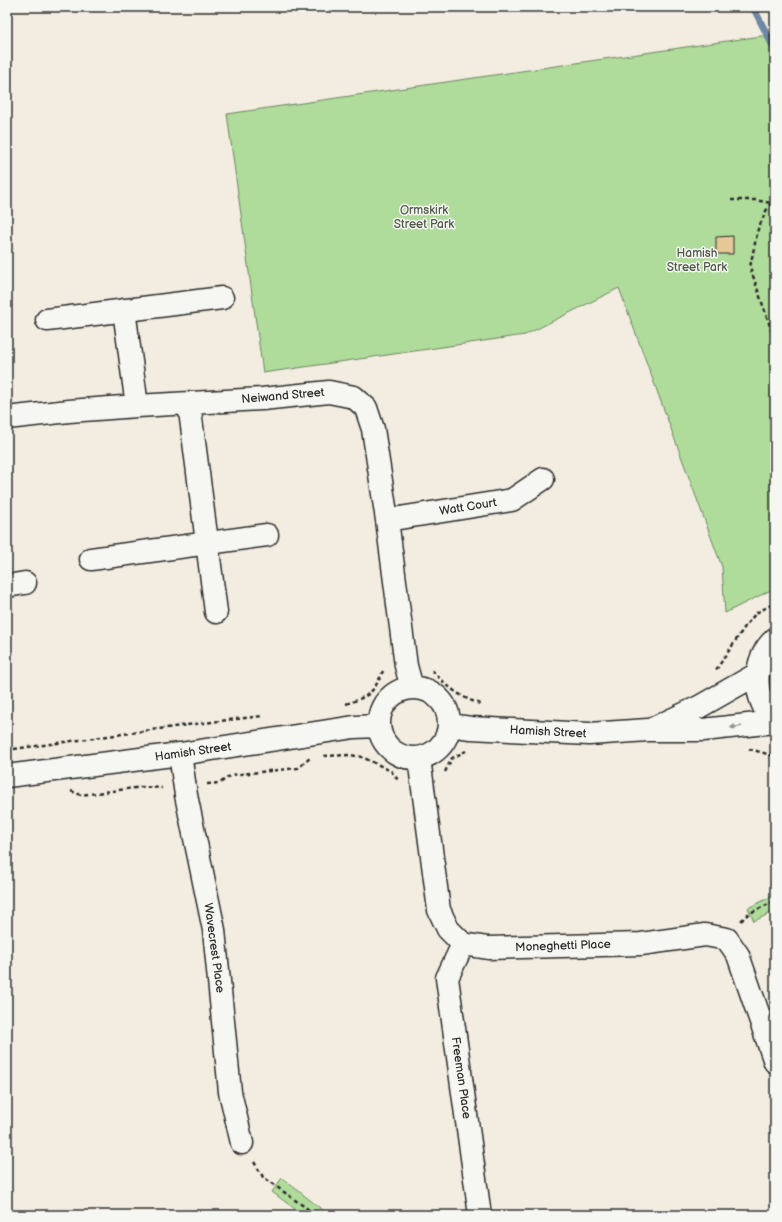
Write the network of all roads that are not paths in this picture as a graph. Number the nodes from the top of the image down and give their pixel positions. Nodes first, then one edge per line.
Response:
1 (222, 298) dead end
2 (124, 310) junction
3 (47, 320) dead end
4 (189, 403) junction
5 (136, 406) junction
6 (7, 418) edge
7 (543, 479) dead end
8 (387, 520) junction
9 (267, 535) dead end
10 (207, 543) junction
11 (90, 558) dead end
12 (216, 612) dead end
13 (775, 639) edge
14 (757, 674) junction
15 (412, 688) junction
16 (775, 722) edge
17 (449, 725) junction
18 (379, 726) junction
19 (648, 730) junction
20 (180, 754) junction
21 (419, 758) junction
22 (7, 776) edge
23 (463, 944) junction
24 (775, 1062) edge
25 (242, 1143) road end
26 (480, 1215) edge

1 - 2 street
2 - 3 street
2 - 5 street
4 - 5 street, Neiwand Street
4 - 8 street, Neiwand Street
4 - 10 street
5 - 6 street, Neiwand Street
7 - 8 street, Watt Court
8 - 15 street, Neiwand Street
9 - 10 street
10 - 11 street
10 - 12 street
13 - 14 street
14 - 16 street
14 - 19 street, Hamish Street
15 - 17 street
15 - 18 street
16 -> 19 street, Hamish Street
17 - 19 street, Hamish Street
17 - 21 street
18 - 20 street, Hamish Street
18 - 21 street
20 - 22 street, Hamish Street
20 - 25 street, Wavecrest Place
21 - 23 street
23 - 24 street, Moneghetti Place
23 - 26 street, Freeman Place

